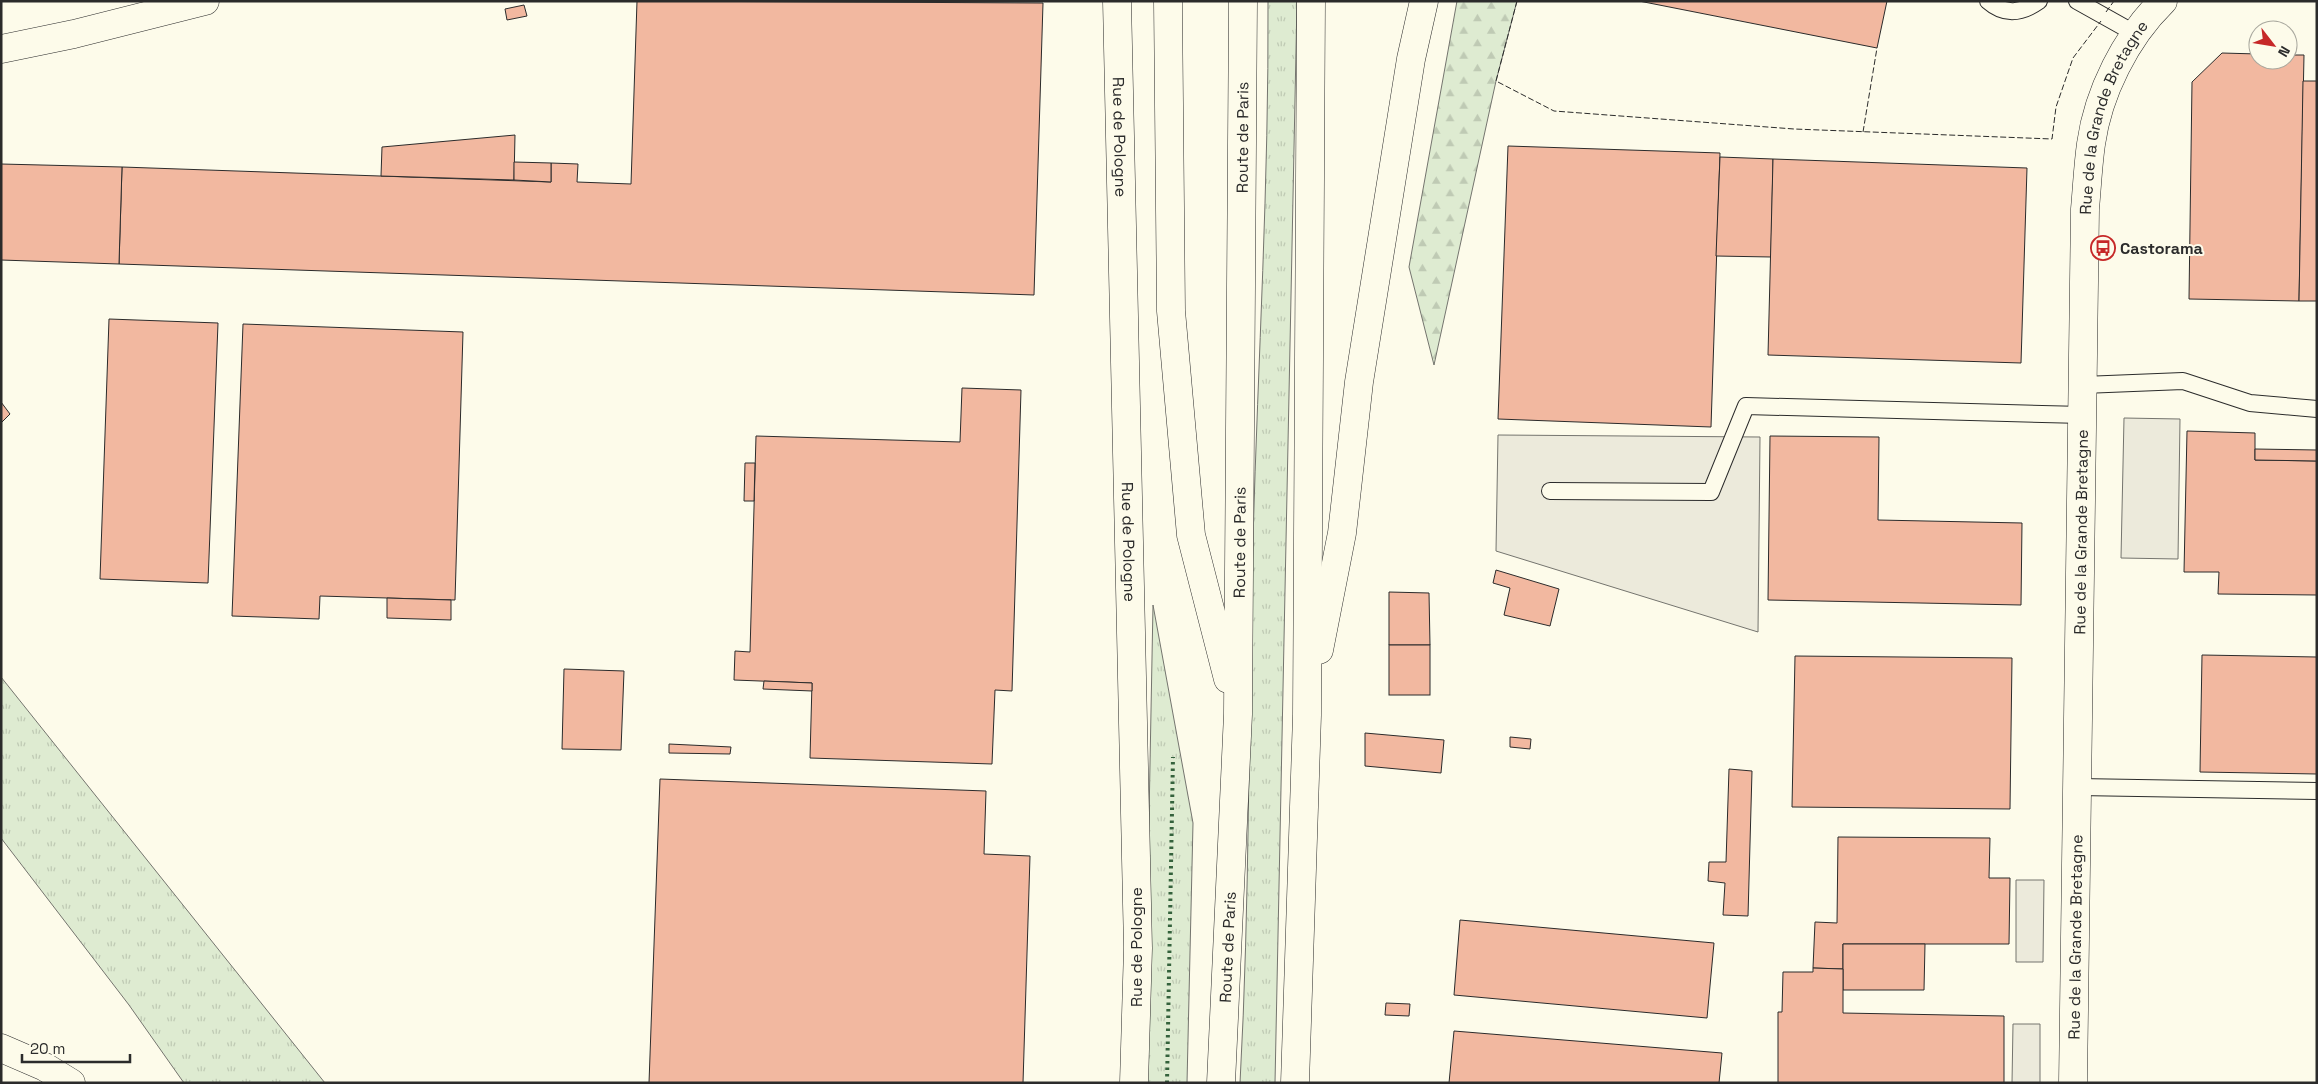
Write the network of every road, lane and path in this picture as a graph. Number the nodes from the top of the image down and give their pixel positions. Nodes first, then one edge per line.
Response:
1 (205, 1) edge
2 (1117, 1) edge
3 (1168, 1) edge
4 (1243, 1) edge
5 (1312, 1) edge
6 (1424, 1) edge
7 (1988, 1) edge
8 (2039, 1) edge
9 (2077, 1) edge
10 (2163, 1) edge
11 (2136, 34) junction
12 (1, 49) edge
13 (2083, 385) junction
14 (2317, 409) edge
15 (2083, 415) junction
16 (1550, 490) dead end
17 (1238, 714) junction
18 (1307, 715) junction
19 (2078, 787) junction
20 (2317, 791) edge
21 (1, 1048) edge
22 (71, 1083) edge
23 (1134, 1083) edge
24 (1221, 1083) edge
25 (1295, 1083) edge
26 (2073, 1083) edge

1 - 12 main road
2 - 23 main road, Rue de Pologne
3 - 17 main road
4 - 17 main road, Route de Paris
5 - 18 main road
6 - 18 main road
7 - 8 lane
9 - 11 lane
10 - 11 main road, Rue de la Grande Bretagne
11 - 13 main road, Rue de la Grande Bretagne
13 - 14 lane
13 - 15 main road, Rue de la Grande Bretagne
15 - 16 lane
15 - 19 main road, Rue de la Grande Bretagne
17 - 24 main road, Route de Paris
18 - 25 main road
19 - 20 lane
19 - 26 main road, Rue de la Grande Bretagne
21 - 22 main road

